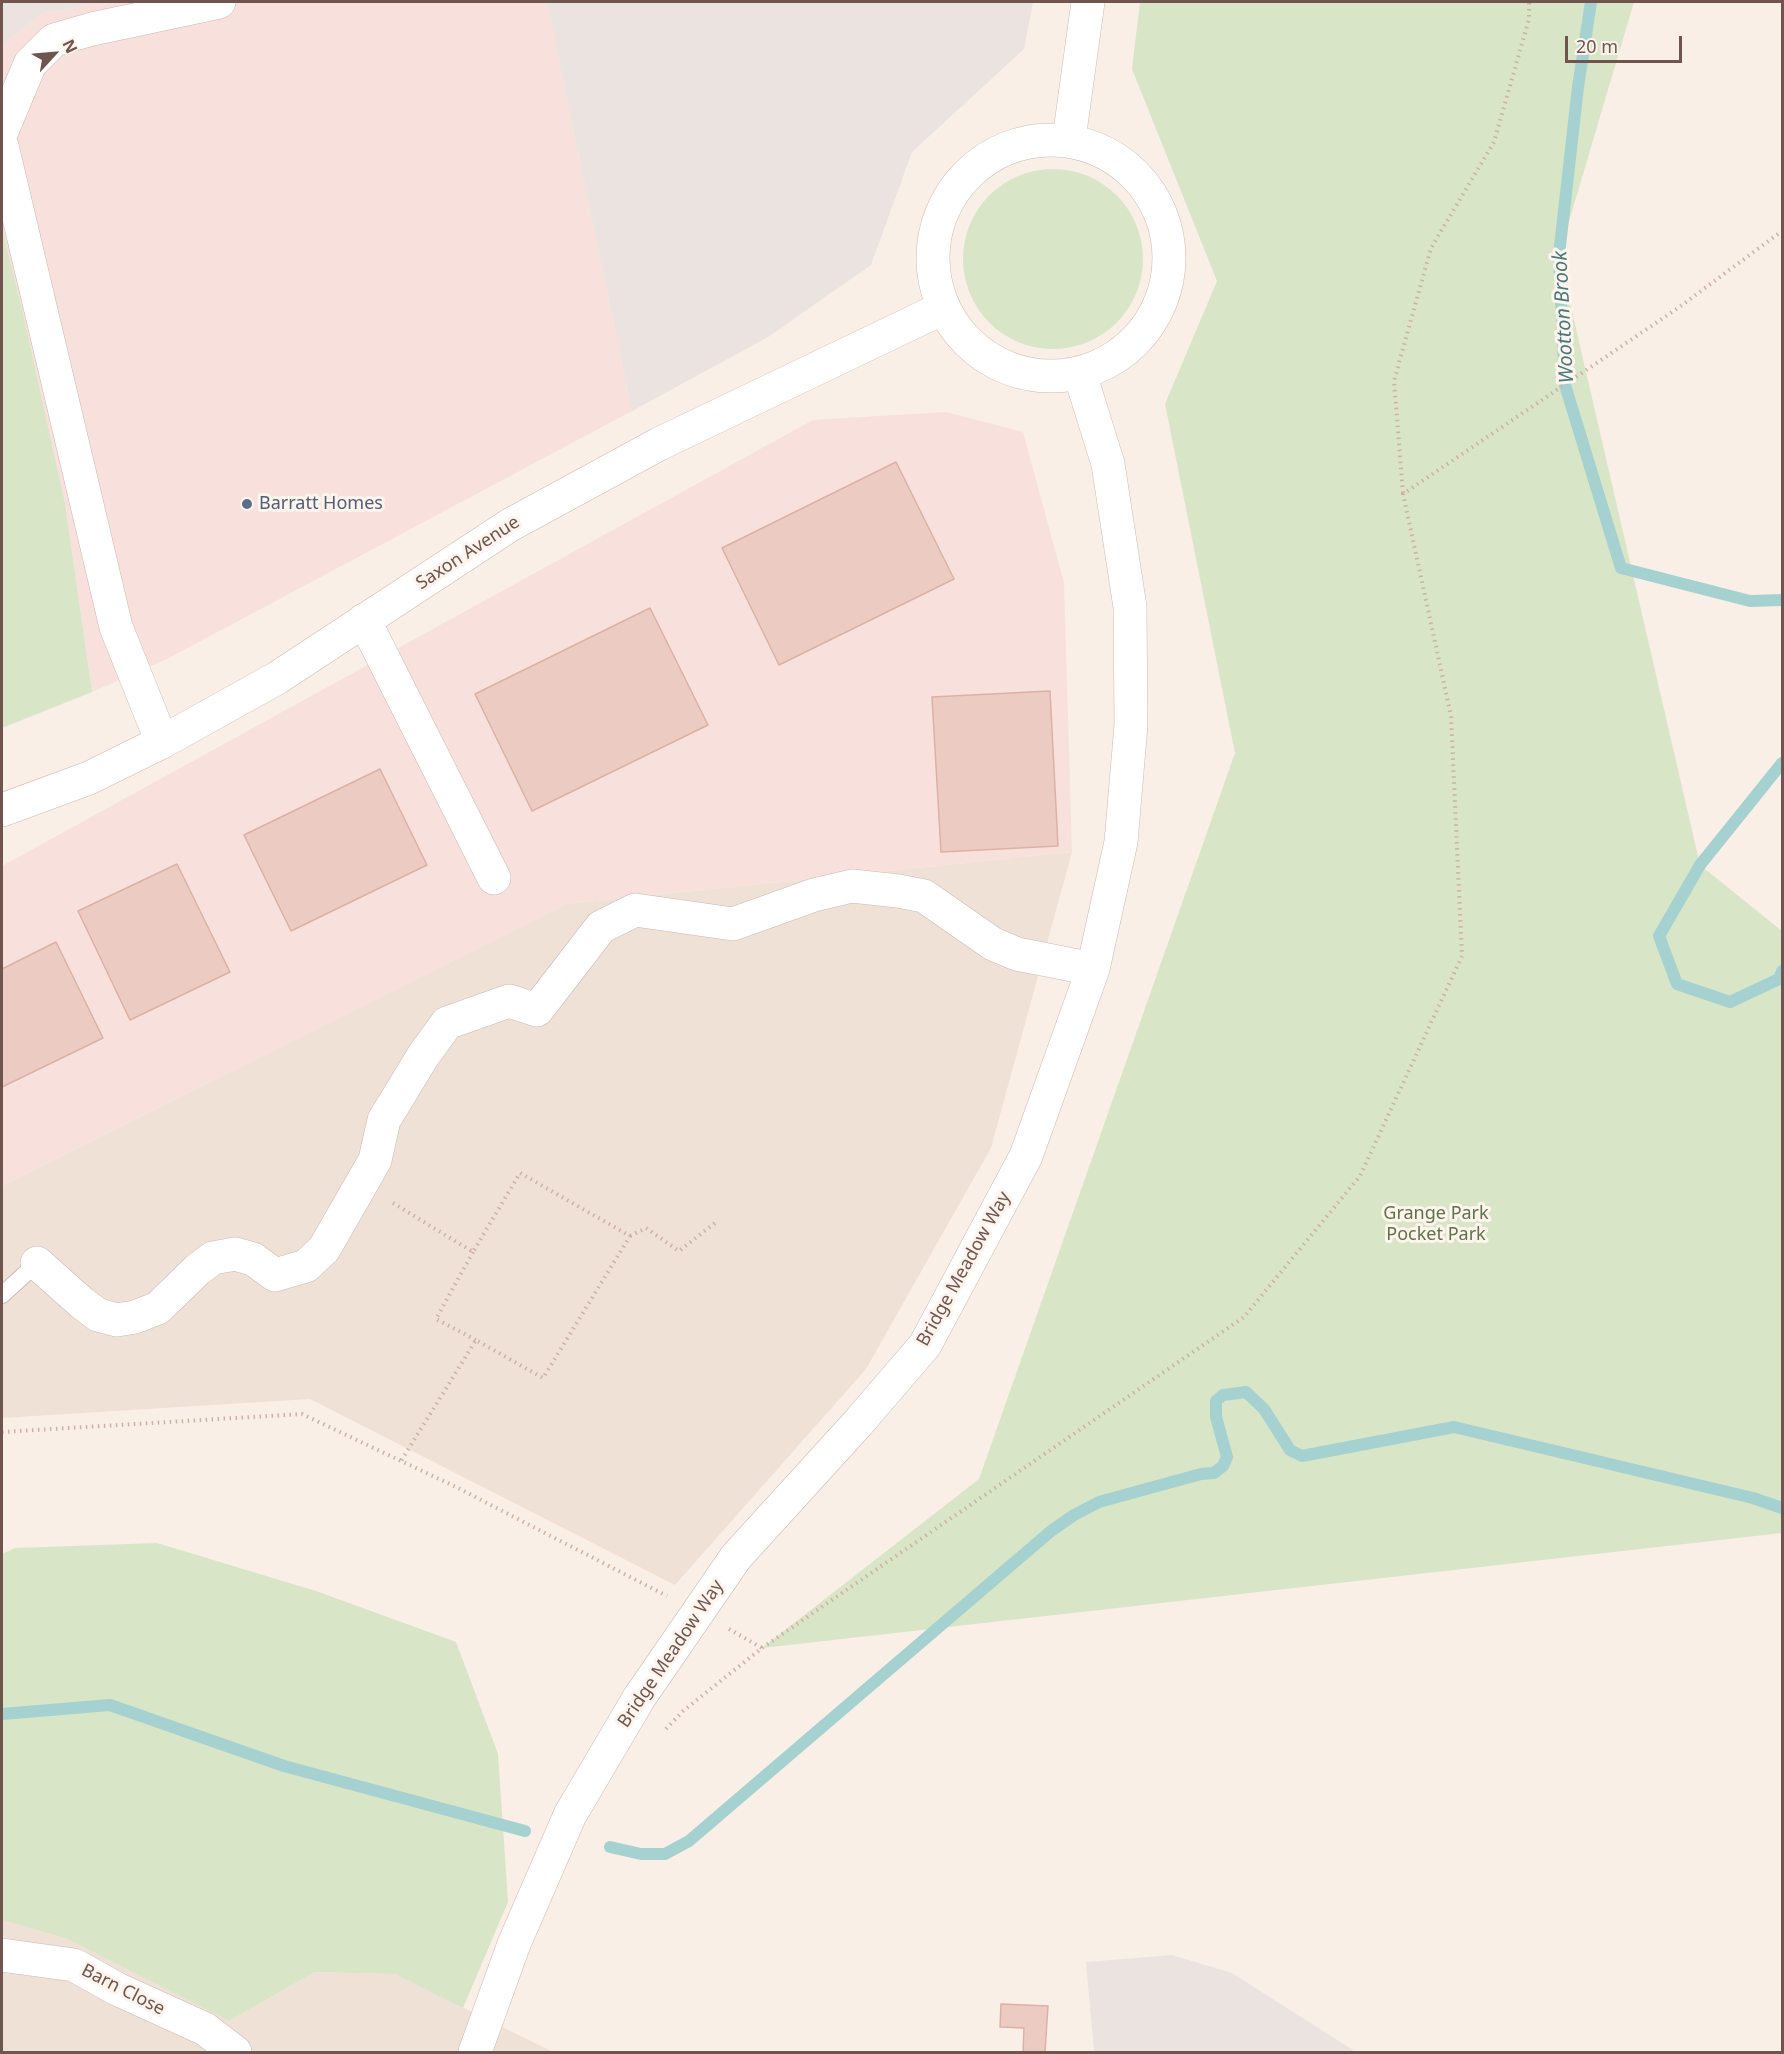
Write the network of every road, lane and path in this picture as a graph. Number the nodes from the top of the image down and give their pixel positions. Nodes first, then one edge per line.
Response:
1 (219, 2) edge
2 (1088, 2) edge
3 (1529, 2) edge
4 (2, 131) edge
5 (1069, 139) junction
6 (2, 146) edge
7 (1782, 231) edge
8 (943, 308) junction
9 (1080, 374) junction
10 (1403, 494) junction
11 (364, 620) junction
12 (162, 742) junction
13 (2, 810) edge
14 (494, 878) dead end
15 (1093, 969) junction
16 (362, 1183) junction
17 (714, 1223) dead end
18 (630, 1236) junction
19 (473, 1252) junction
20 (38, 1263) joint
21 (2, 1296) edge
22 (476, 1340) junction
23 (2, 1432) edge
24 (401, 1461) junction
25 (697, 1611) junction
26 (2, 1955) edge
27 (235, 2052) edge
28 (475, 2052) edge

1 - 4 street
2 - 5 street
3 - 10 path
5 - 8 street
5 - 9 street
6 - 12 street
7 - 10 path
8 - 9 street
8 - 11 street, Saxon Avenue
9 - 15 street, Bridge Meadow Way
10 - 25 path
11 - 12 street, Saxon Avenue
11 - 14 street
12 - 13 street, Saxon Avenue
15 - 16 street
15 - 25 street, Bridge Meadow Way
16 - 19 path
16 - 20 street
17 - 18 path
18 - 19 path
18 - 22 path
19 - 22 path
20 - 21 lane
22 - 24 path
23 - 24 path
24 - 25 path
25 - 28 street, Bridge Meadow Way
26 - 27 street, Barn Close

